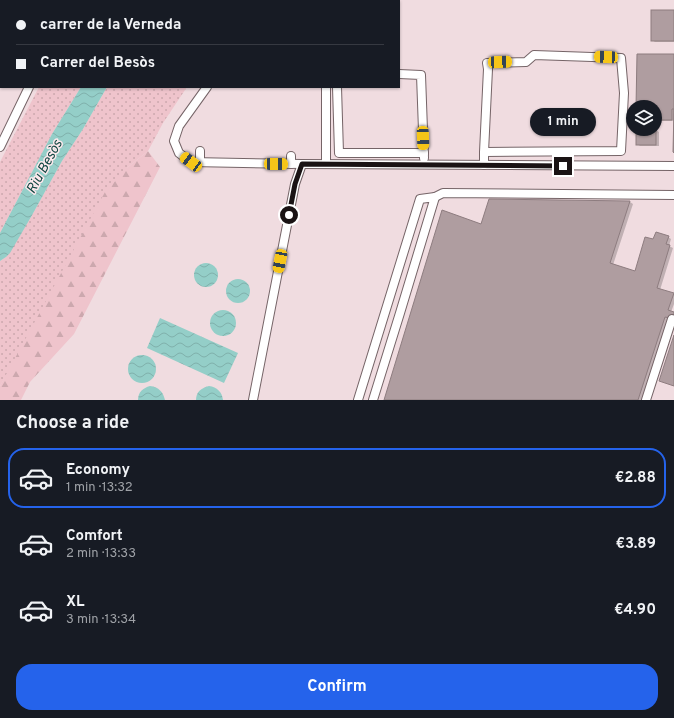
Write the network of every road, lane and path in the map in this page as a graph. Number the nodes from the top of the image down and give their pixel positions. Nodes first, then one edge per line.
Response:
1 (400, 74) edge
2 (29, 88) edge
3 (206, 88) edge
4 (326, 88) edge
5 (337, 88) edge
6 (0, 147) edge
7 (200, 151) dead end
8 (484, 152) junction
9 (361, 153) junction
10 (383, 154) junction
11 (424, 154) junction
12 (326, 161) junction
13 (200, 162) junction
14 (302, 164) junction
15 (361, 164) junction
16 (384, 165) junction
17 (424, 165) junction
18 (484, 165) junction
19 (674, 166) edge
20 (674, 196) edge
21 (435, 197) junction
22 (672, 319) dead end
23 (369, 364) junction
24 (383, 368) junction
25 (253, 400) edge
26 (358, 400) edge
27 (374, 400) edge
28 (646, 400) edge

1 - 11 street
2 - 6 street
3 - 13 street
4 - 12 street
5 - 9 street
7 - 13 street
8 - 8 street
8 - 18 street
9 - 10 street
9 - 15 street
10 - 11 street
10 - 16 street
11 - 17 street
12 - 14 street
12 - 15 street
13 - 14 street
14 - 25 street
15 - 16 street
16 - 17 street
17 - 18 street
18 - 19 street
20 - 21 street
21 - 23 street
21 - 24 street
22 - 28 street
23 - 24 street
23 - 26 street
24 - 27 street

